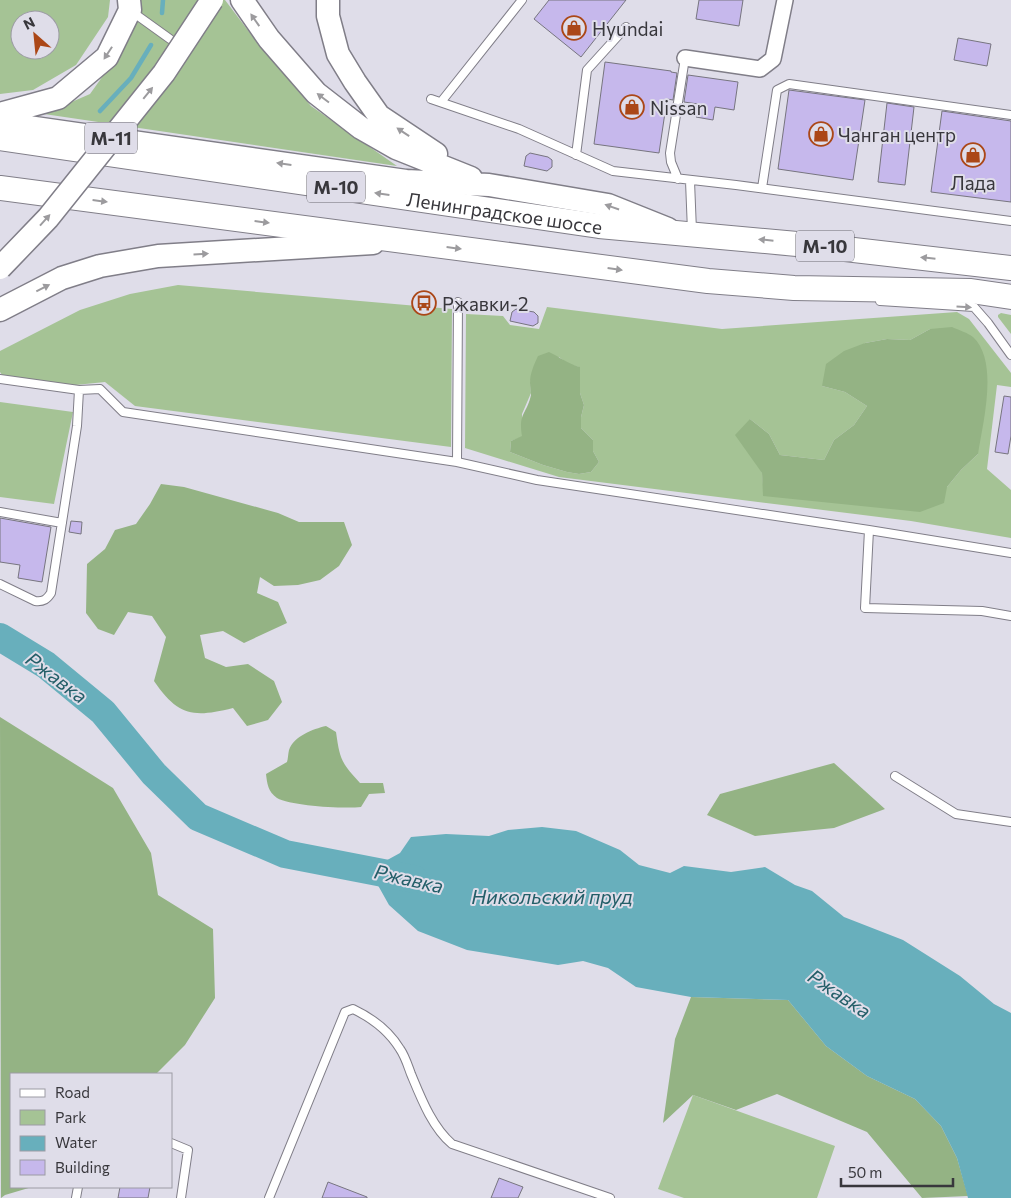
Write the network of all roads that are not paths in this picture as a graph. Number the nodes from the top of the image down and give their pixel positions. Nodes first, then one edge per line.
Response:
1 (212, 0) edge
2 (242, 0) edge
3 (328, 0) edge
4 (522, 0) edge
5 (785, 0) edge
6 (129, 5) edge
7 (626, 27) dead end
8 (170, 39) dead end
9 (685, 58) joint
10 (431, 99) dead end
11 (441, 102) junction
12 (0, 114) edge
13 (1011, 115) edge
14 (0, 123) edge
15 (0, 138) edge
16 (576, 155) junction
17 (678, 179) junction
18 (690, 180) junction
19 (489, 185) junction
20 (0, 188) edge
21 (762, 188) junction
22 (1011, 221) edge
23 (682, 232) junction
24 (406, 241) junction
25 (0, 268) edge
26 (1011, 268) edge
27 (794, 288) junction
28 (852, 297) dead end
29 (1011, 297) edge
30 (871, 300) dead end
31 (458, 302) dead end
32 (0, 310) edge
33 (1011, 355) edge
34 (0, 379) edge
35 (79, 390) junction
36 (457, 462) junction
37 (0, 512) edge
38 (62, 523) junction
39 (869, 530) junction
40 (1011, 553) edge
41 (0, 584) edge
42 (1011, 616) edge
43 (895, 776) dead end
44 (1011, 822) edge
45 (172, 1143) edge
46 (182, 1198) edge
47 (268, 1198) edge
48 (610, 1198) edge

25 -> 1 main road, М-11, bridge
19 -> 2 main road
19 -> 3 main road
4 - 11 lane
5 - 9 street
6 - 8 lane
6 -> 12 main road
7 - 16 lane
9 - 17 lane
10 - 11 lane
11 - 16 lane
13 - 21 lane
19 -> 14 main road, М-10
23 -> 15 highway, Ленинградское шоссе / М-10
16 - 17 lane
17 - 18 lane
18 - 21 lane
18 - 23 lane
23 -> 19 main road, М-10
20 -> 24 highway, М-10
21 - 22 lane
26 -> 23 highway, Ленинградское шоссе / М-10
24 -> 27 highway, М-10
32 -> 24 main road
27 - 28 lane
27 - 29 highway, М-10
30 -> 33 lane
31 - 36 lane
34 - 35 lane
35 - 36 lane
35 - 38 lane
36 - 39 lane
37 - 38 lane
38 - 41 lane
39 - 40 lane
39 - 42 lane
43 - 44 lane
45 - 46 lane
47 - 48 lane

